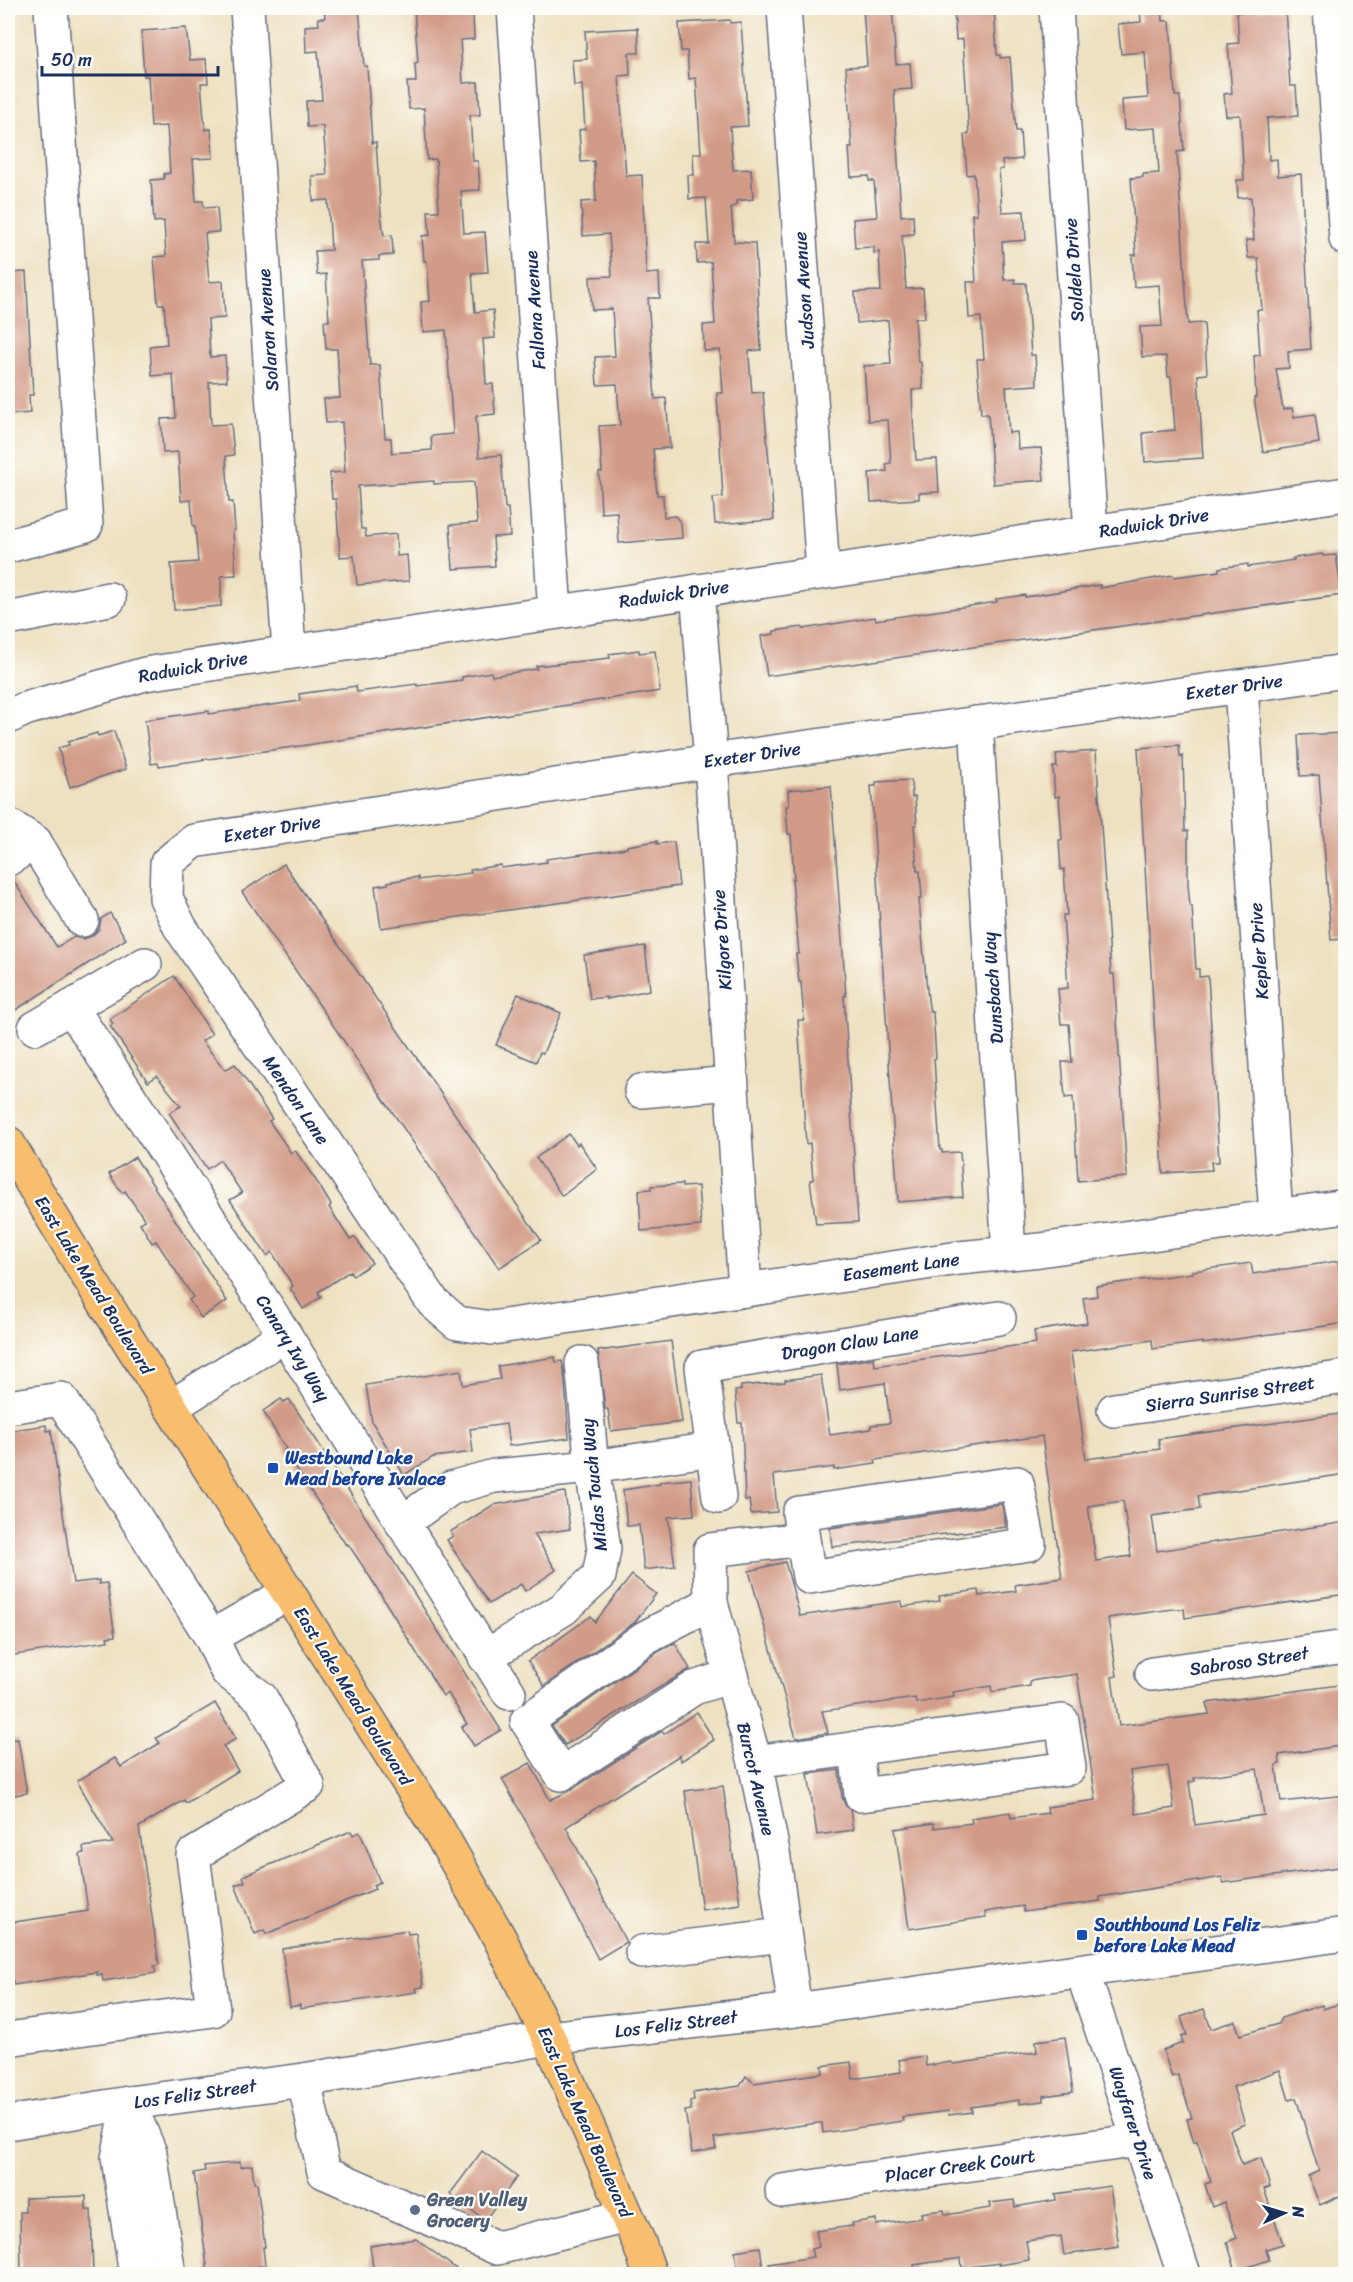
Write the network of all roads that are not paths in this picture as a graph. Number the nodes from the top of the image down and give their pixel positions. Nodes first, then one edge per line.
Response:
1 (51, 8) edge
2 (247, 8) edge
3 (514, 8) edge
4 (784, 8) edge
5 (1056, 8) edge
6 (1330, 8) edge
7 (1346, 239) edge
8 (1346, 494) edge
9 (1091, 532) junction
10 (8, 546) edge
11 (824, 572) junction
12 (697, 591) junction
13 (109, 599) dead end
14 (555, 612) junction
15 (8, 619) edge
16 (289, 652) junction
17 (1346, 671) edge
18 (1241, 686) junction
19 (8, 717) edge
20 (976, 723) junction
21 (711, 761) junction
22 (8, 825) edge
23 (35, 842) junction
24 (8, 859) edge
25 (167, 862) joint
26 (82, 920) dead end
27 (145, 964) dead end
28 (71, 1007) junction
29 (35, 1028) dead end
30 (731, 1083) junction
31 (641, 1091) dead end
32 (8, 1143) edge
33 (1346, 1206) edge
34 (1276, 1216) junction
35 (1010, 1253) junction
36 (745, 1290) junction
37 (999, 1318) dead end
38 (457, 1323) joint
39 (285, 1335) junction
40 (582, 1362) dead end
41 (1346, 1377) edge
42 (8, 1407) edge
43 (171, 1407) junction
44 (1114, 1410) dead end
45 (712, 1449) junction
46 (592, 1467) junction
47 (719, 1497) dead end
48 (402, 1523) junction
49 (802, 1539) junction
50 (288, 1593) junction
51 (711, 1603) junction
52 (211, 1637) junction
53 (1346, 1647) edge
54 (485, 1657) junction
55 (1152, 1674) dead end
56 (731, 1676) junction
57 (509, 1693) dead end
58 (856, 1748) junction
59 (755, 1762) junction
60 (1346, 1934) edge
61 (783, 1935) junction
62 (642, 1952) dead end
63 (1082, 1971) junction
64 (795, 2010) junction
65 (549, 2038) junction
66 (8, 2039) edge
67 (304, 2080) junction
68 (129, 2103) junction
69 (8, 2123) edge
70 (1139, 2140) junction
71 (782, 2191) dead end
72 (627, 2216) junction
73 (160, 2218) junction
74 (128, 2223) junction
75 (136, 2274) edge
76 (169, 2274) edge
77 (650, 2274) edge
78 (1184, 2274) edge

1 - 10 street
2 - 16 street, Solaron Avenue
3 - 14 street, Fallona Avenue
4 - 11 street, Judson Avenue
5 - 9 street, Soldela Drive
6 - 7 street
8 - 9 street, Radwick Drive
9 - 11 street, Radwick Drive
11 - 12 street, Radwick Drive
12 - 14 street, Radwick Drive
12 - 21 street, Kilgore Drive
13 - 15 street
14 - 16 street, Radwick Drive
16 - 19 street, Radwick Drive
17 - 18 street, Exeter Drive
18 - 20 street, Exeter Drive
18 - 34 street, Kepler Drive
20 - 21 street, Exeter Drive
20 - 35 street, Dunsbach Way
21 - 25 street, Exeter Drive
21 - 30 street, Kilgore Drive
22 - 23 street
23 - 24 street
23 - 26 street
25 - 38 street, Mendon Lane
27 - 28 street
28 - 29 street
28 - 39 street, Canary Ivy Way
30 - 31 street
30 - 36 street, Kilgore Drive
32 - 43 main road, East Lake Mead Boulevard
33 - 34 street, Easement Lane
34 - 35 street, Easement Lane
35 - 36 street, Easement Lane
36 - 38 street, Easement Lane
37 - 45 street, Dragon Claw Lane
39 - 43 street
39 - 48 street, Canary Ivy Way
40 - 46 street, Midas Touch Way
41 - 44 street, Sierra Sunrise Street
42 - 52 street
43 - 50 main road, East Lake Mead Boulevard
45 - 46 street
45 - 47 street
46 - 48 street
46 - 54 street, Midas Touch Way
48 - 54 street, Canary Ivy Way
49 - 49 street
49 - 51 street, Burcot Avenue
50 - 52 street
50 - 65 main road, East Lake Mead Boulevard
51 - 56 street, Burcot Avenue
51 - 56 street
52 - 66 street
53 - 55 street, Sabroso Street
54 - 57 street, Canary Ivy Way
56 - 59 street, Burcot Avenue
58 - 58 street
58 - 59 street
59 - 61 street, Burcot Avenue
60 - 63 street, Los Feliz Street
61 - 62 street
61 - 64 street, Burcot Avenue
63 - 64 street, Los Feliz Street
63 - 70 street, Wayfarer Drive
64 - 65 street, Los Feliz Street
65 - 67 street, Los Feliz Street
65 - 72 main road, East Lake Mead Boulevard
67 - 68 street, Los Feliz Street
67 - 72 street
68 - 69 street, Los Feliz Street
68 - 73 street
68 - 74 street
70 - 71 street, Placer Creek Court
70 - 78 street, Wayfarer Drive
72 - 77 main road, East Lake Mead Boulevard
73 - 74 street
73 - 76 street
74 - 75 street

